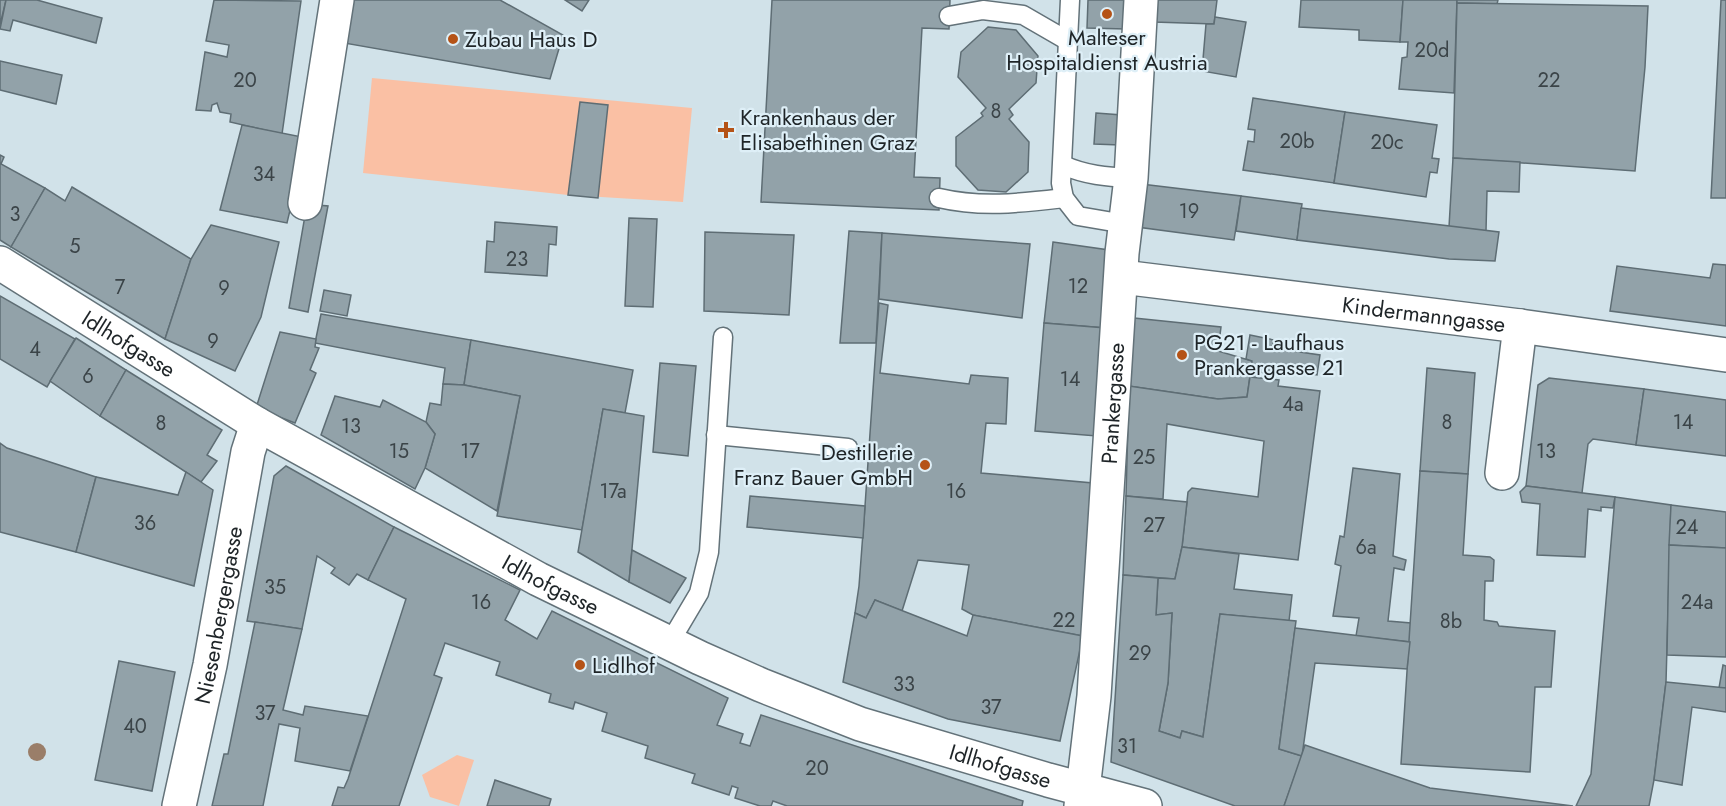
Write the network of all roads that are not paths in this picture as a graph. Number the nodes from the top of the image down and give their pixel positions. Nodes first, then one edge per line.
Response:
1 (337, 0) edge
2 (1070, 0) edge
3 (1141, 0) edge
4 (949, 16) dead end
5 (1068, 41) junction
6 (1063, 165) junction
7 (1131, 178) junction
8 (939, 198) dead end
9 (1064, 198) junction
10 (305, 203) dead end
11 (1125, 224) junction
12 (0, 264) edge
13 (1122, 277) junction
14 (1520, 326) junction
15 (723, 337) dead end
16 (1726, 355) edge
17 (257, 424) junction
18 (716, 435) junction
19 (848, 448) dead end
20 (1502, 473) dead end
21 (670, 642) junction
22 (1082, 797) edge
23 (179, 806) edge
24 (1145, 806) edge

1 - 10 street
2 - 5 lane
3 - 7 street, Prankergasse
4 - 5 lane
5 - 6 lane
6 - 7 lane
6 - 9 lane
7 - 11 street, Prankergasse
8 - 9 lane
9 - 11 lane
11 - 13 street, Prankergasse
12 - 17 street, Idlhofgasse
13 - 14 street, Kindermanngasse
13 - 22 street, Prankergasse
14 - 16 street, Kindermanngasse
14 - 20 street
15 - 18 lane
17 - 21 street, Idlhofgasse
17 - 23 street, Niesenbergergasse
18 - 19 lane
18 - 21 lane
21 - 22 street, Idlhofgasse
22 - 24 street, Idlhofgasse

